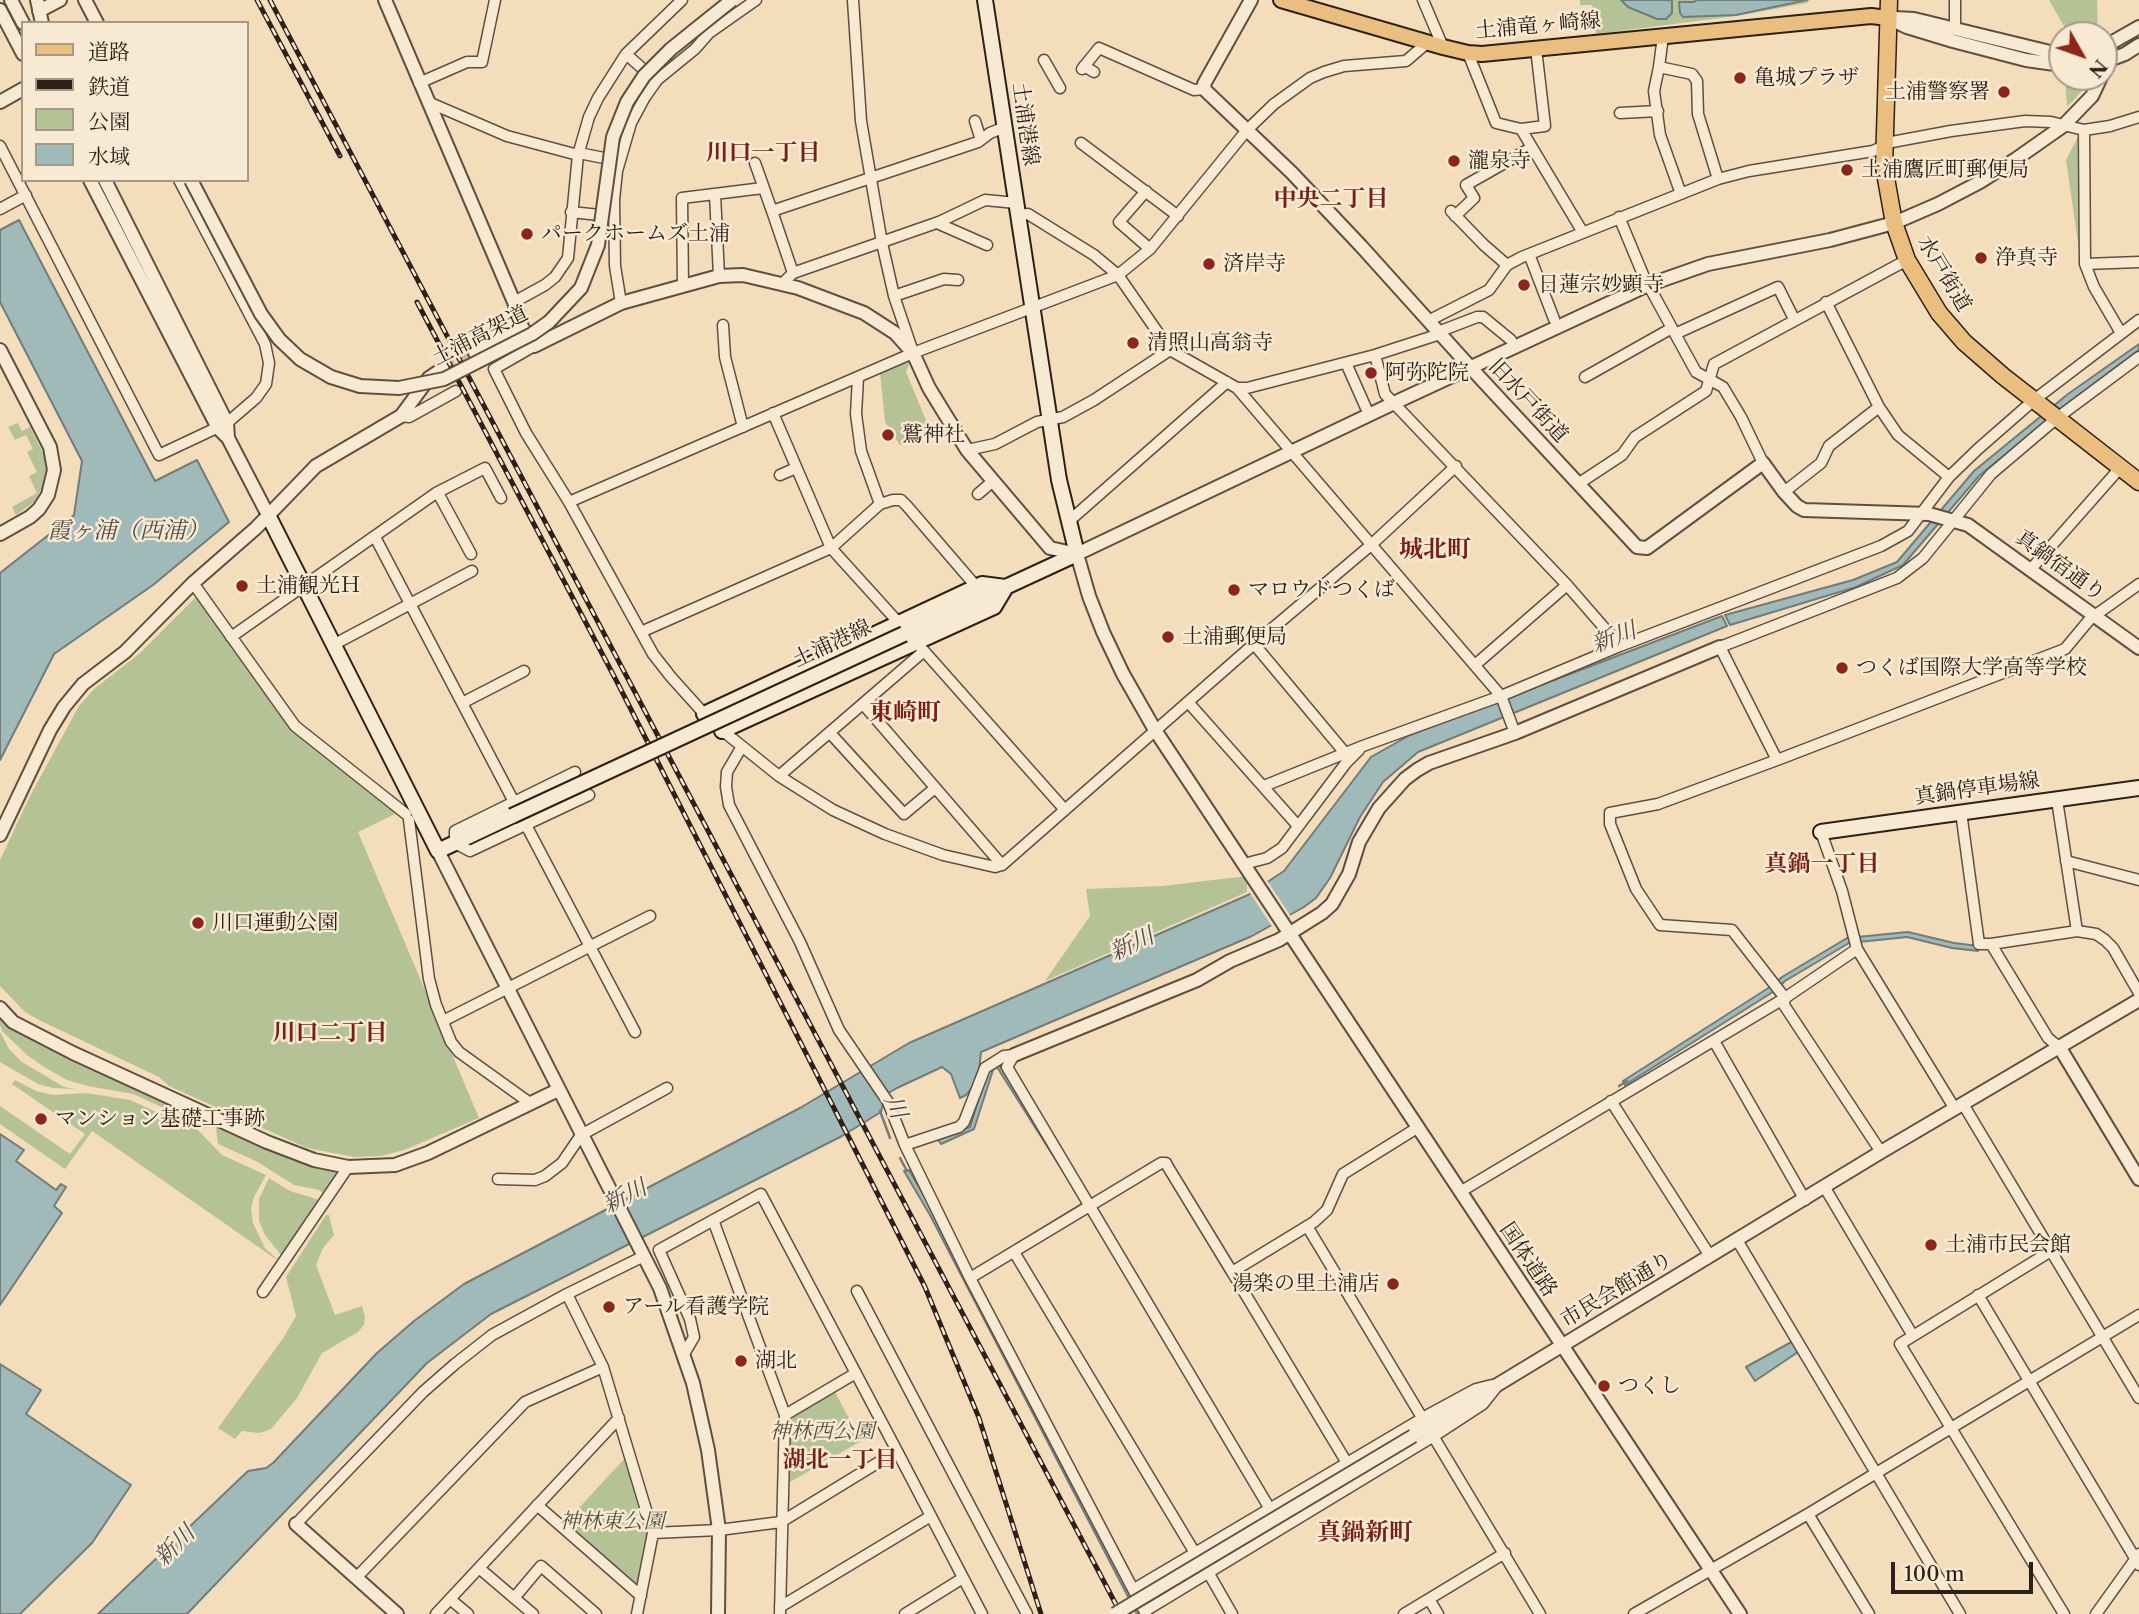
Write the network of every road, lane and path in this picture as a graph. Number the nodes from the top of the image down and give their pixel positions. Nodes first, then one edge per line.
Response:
1 (11, 0) edge
2 (60, 0) edge
3 (85, 0) edge
4 (384, 0) edge
5 (495, 0) edge
6 (682, 0) edge
7 (732, 0) edge
8 (756, 0) edge
9 (853, 0) edge
10 (985, 0) edge
11 (1281, 0) edge
12 (1423, 0) edge
13 (1889, 0) edge
14 (1955, 0) edge
15 (1248, 1) edge
16 (0, 10) edge
17 (39, 11) edge
18 (1888, 18) junction
19 (22, 21) edge
20 (96, 21) edge
21 (2139, 27) edge
22 (1955, 29) junction
23 (1663, 36) junction
24 (2118, 39) edge
25 (1427, 43) junction
26 (2139, 45) edge
27 (1443, 47) junction
28 (21, 50) edge
29 (2048, 52) edge
30 (1468, 53) junction
31 (626, 54) junction
32 (1538, 57) dead end
33 (2118, 57) edge
34 (1044, 60) dead end
35 (2048, 63) edge
36 (1659, 67) junction
37 (1087, 69) dead end
38 (657, 80) junction
39 (419, 83) junction
40 (1060, 88) dead end
41 (1204, 89) junction
42 (21, 90) edge
43 (2094, 91) edge
44 (0, 102) edge
45 (428, 102) junction
46 (1658, 111) junction
47 (1620, 113) dead end
48 (2139, 117) edge
49 (975, 121) dead end
50 (2063, 126) junction
51 (1005, 127) junction
52 (1521, 129) junction
53 (1247, 130) junction
54 (2084, 130) junction
55 (981, 140) junction
56 (1081, 143) dead end
57 (0, 146) edge
58 (1883, 146) junction
59 (1531, 148) junction
60 (579, 154) junction
61 (621, 161) junction
62 (755, 163) dead end
63 (871, 177) junction
64 (1718, 179) junction
65 (91, 182) edge
66 (106, 182) edge
67 (181, 182) edge
68 (192, 182) edge
69 (764, 188) junction
70 (1146, 191) junction
71 (715, 194) junction
72 (1681, 194) junction
73 (26, 195) junction
74 (0, 209) edge
75 (1016, 209) junction
76 (772, 211) junction
77 (571, 212) junction
78 (615, 216) junction
79 (1178, 216) junction
80 (1619, 217) junction
81 (937, 223) junction
82 (1894, 223) junction
83 (1582, 231) junction
84 (882, 243) junction
85 (987, 245) dead end
86 (1150, 249) junction
87 (1528, 254) junction
88 (1907, 260) junction
89 (2139, 262) edge
90 (2085, 264) junction
91 (1507, 265) junction
92 (719, 275) junction
93 (1118, 275) junction
94 (788, 278) junction
95 (958, 280) dead end
96 (683, 285) junction
97 (1648, 285) junction
98 (894, 296) junction
99 (514, 302) junction
100 (1826, 302) junction
101 (621, 303) junction
102 (1032, 308) junction
103 (1554, 319) dead end
104 (1794, 319) junction
105 (2139, 320) edge
106 (1428, 321) junction
107 (723, 326) dead end
108 (522, 327) junction
109 (1674, 331) junction
110 (1439, 333) junction
111 (2121, 333) junction
112 (1511, 340) dead end
113 (534, 346) junction
114 (1170, 349) junction
115 (0, 350) edge
116 (475, 353) tunnel mouth
117 (913, 353) junction
118 (1375, 355) junction
119 (2139, 357) edge
120 (1346, 363) junction
121 (444, 368) tunnel mouth
122 (1471, 368) junction
123 (858, 377) junction
124 (1585, 377) dead end
125 (1709, 378) junction
126 (1227, 382) junction
127 (1237, 388) junction
128 (456, 391) dead end
129 (2036, 401) junction
130 (1394, 403) junction
131 (1880, 407) junction
132 (1366, 408) dead end
133 (773, 413) junction
134 (401, 416) junction
135 (2056, 417) junction
136 (1049, 419) junction
137 (223, 426) junction
138 (743, 427) junction
139 (967, 450) junction
140 (1294, 452) junction
141 (1763, 463) junction
142 (1456, 466) junction
143 (2120, 467) junction
144 (796, 468) junction
145 (779, 475) dead end
146 (1949, 477) junction
147 (993, 481) junction
148 (2139, 482) edge
149 (1578, 484) junction
150 (1784, 492) junction
151 (438, 493) junction
152 (978, 494) dead end
153 (501, 498) dead end
154 (569, 502) junction
155 (880, 504) junction
156 (1926, 514) junction
157 (268, 515) junction
158 (1952, 519) junction
159 (1068, 523) junction
160 (0, 534) edge
161 (375, 537) junction
162 (1371, 545) junction
163 (831, 548) junction
164 (471, 554) dead end
165 (1077, 554) junction
166 (2031, 569) junction
167 (472, 571) dead end
168 (193, 583) junction
169 (2139, 583) edge
170 (974, 584) dead end
171 (1567, 585) junction
172 (303, 587) junction
173 (1006, 587) junction
174 (411, 604) junction
175 (2097, 616) junction
176 (901, 628) junction
177 (641, 632) junction
178 (232, 637) junction
179 (1254, 644) junction
180 (332, 645) junction
181 (1620, 646) junction
182 (921, 647) junction
183 (1720, 647) junction
184 (2139, 648) edge
185 (1475, 666) junction
186 (524, 671) dead end
187 (1501, 696) junction
188 (1188, 702) junction
189 (462, 703) junction
190 (863, 704) junction
191 (704, 714) junction
192 (1513, 727) junction
193 (1155, 730) junction
194 (722, 731) junction
195 (830, 733) junction
196 (1363, 746) junction
197 (741, 748) junction
198 (1345, 753) junction
199 (1777, 760) junction
200 (575, 772) dead end
201 (779, 776) junction
202 (1264, 786) junction
203 (935, 788) junction
204 (2139, 788) edge
205 (589, 795) dead end
206 (2057, 800) junction
207 (513, 809) junction
208 (1065, 810) junction
209 (1961, 812) junction
210 (526, 825) junction
211 (1298, 826) junction
212 (1821, 832) joint
213 (0, 835) edge
214 (455, 843) junction
215 (438, 851) junction
216 (2066, 861) junction
217 (1244, 864) junction
218 (1002, 865) junction
219 (2139, 880) edge
220 (650, 916) dead end
221 (1287, 931) junction
222 (2077, 932) junction
223 (1992, 944) junction
224 (591, 946) junction
225 (1857, 949) junction
226 (508, 989) junction
227 (2139, 993) edge
228 (1785, 998) junction
229 (2139, 1000) edge
230 (0, 1008) edge
231 (443, 1021) junction
232 (635, 1032) dead end
233 (1714, 1041) junction
234 (2060, 1048) junction
235 (1014, 1055) junction
236 (667, 1087) dead end
237 (558, 1090) junction
238 (1611, 1101) junction
239 (530, 1103) junction
240 (1959, 1107) junction
241 (1417, 1128) junction
242 (582, 1135) junction
243 (905, 1145) junction
244 (1881, 1152) junction
245 (348, 1167) junction
246 (498, 1179) dead end
247 (2139, 1180) edge
248 (1825, 1188) junction
249 (1460, 1192) junction
250 (1805, 1199) junction
251 (1090, 1205) junction
252 (713, 1220) junction
253 (1307, 1226) junction
254 (1737, 1240) junction
255 (2051, 1251) junction
256 (642, 1252) junction
257 (1014, 1252) junction
258 (1710, 1256) junction
259 (1232, 1272) junction
260 (970, 1278) junction
261 (857, 1291) dead end
262 (263, 1292) dead end
263 (567, 1294) junction
264 (1978, 1295) junction
265 (2139, 1315) edge
266 (1913, 1336) junction
267 (2102, 1336) junction
268 (1563, 1346) junction
269 (684, 1354) junction
270 (603, 1367) junction
271 (856, 1373) junction
272 (2029, 1380) junction
273 (2139, 1398) edge
274 (785, 1415) junction
275 (619, 1418) junction
276 (1428, 1427) junction
277 (1950, 1428) junction
278 (897, 1451) junction
279 (1347, 1464) junction
280 (1876, 1473) junction
281 (537, 1505) junction
282 (1270, 1509) junction
283 (1808, 1514) junction
284 (931, 1516) junction
285 (781, 1522) junction
286 (296, 1524) joint
287 (719, 1530) junction
288 (653, 1533) junction
289 (1195, 1553) junction
290 (1505, 1553) junction
291 (2138, 1559) edge
292 (479, 1567) junction
293 (1711, 1570) junction
294 (1208, 1572) junction
295 (356, 1578) junction
296 (963, 1578) junction
297 (1134, 1589) junction
298 (640, 1596) junction
299 (514, 1598) junction
300 (450, 1599) junction
301 (1429, 1599) junction
302 (780, 1611) edge
303 (1146, 1613) edge
304 (397, 1614) edge
305 (436, 1614) edge
306 (468, 1614) edge
307 (533, 1614) edge
308 (596, 1614) edge
309 (637, 1614) edge
310 (718, 1614) edge
311 (905, 1614) edge
312 (982, 1614) edge
313 (1027, 1614) edge
314 (1115, 1614) edge
315 (1232, 1614) edge
316 (1404, 1614) edge
317 (1438, 1614) edge
318 (1540, 1614) edge
319 (1634, 1614) edge
320 (1740, 1614) edge
321 (1869, 1614) edge
322 (1961, 1614) edge
323 (2064, 1614) edge
324 (2096, 1614) edge

1 - 19 street
2 - 17 street
3 - 20 street
4 - 39 street
5 - 39 street
6 - 31 street
7 - 68 street, 土浦高架道, bridge
8 - 38 street
9 - 63 street
10 - 51 main road, 土浦港線
11 - 25 main road, 土浦竜ヶ崎線
12 - 27 street
13 - 18 highway, 水戸街道
14 - 22 street
15 - 41 street
16 - 28 street
18 - 22 street
18 - 23 main road, 土浦竜ヶ崎線
18 - 35 street
18 - 58 highway, 水戸街道
21 - 24 street
22 - 29 street
23 - 30 main road, 土浦竜ヶ崎線
23 - 36 street
25 - 27 main road, 土浦竜ヶ崎線
25 - 53 street
26 - 33 street
27 - 30 main road, 土浦竜ヶ崎線
30 - 52 street
31 - 38 street
31 - 60 street
32 - 52 street
34 - 40 street
36 - 46 street
36 - 64 street
37 - 41 street
38 - 61 street
39 - 45 street
41 - 53 street, 旧水戸街道
42 - 44 street
43 - 50 street
45 - 60 street
45 - 99 street
46 - 47 street
46 - 72 street
48 - 54 street
49 - 55 street
50 - 54 street
50 - 58 street
50 - 82 street
51 - 55 street
51 - 75 main road, 土浦港線
52 - 59 street
53 - 79 street
53 - 106 street, 旧水戸街道
54 - 90 street
55 - 63 street
56 - 70 street
57 - 73 street
58 - 64 street
58 - 82 highway, 水戸街道
59 - 83 street
59 - 91 street
60 - 61 street
60 - 77 street
61 - 78 street
62 - 69 street
63 - 76 street
63 - 84 street
64 - 72 street
65 - 137 street
66 - 137 street
67 - 137 street
69 - 71 street
69 - 76 street
70 - 79 street
70 - 86 street
71 - 92 street
71 - 96 street
72 - 80 street
73 - 74 street
73 - 137 street
75 - 81 street
75 - 93 street
75 - 102 main road, 土浦港線
76 - 94 street
77 - 78 street
77 - 99 street
78 - 101 street
79 - 86 street
80 - 83 street
80 - 97 street
81 - 84 street
81 - 85 street
82 - 88 highway, 水戸街道
82 - 97 street
83 - 87 street
84 - 94 street
84 - 98 street
86 - 93 street
87 - 91 street
87 - 103 street
88 - 100 street
88 - 129 highway, 水戸街道
89 - 90 street
90 - 111 street
91 - 106 street
92 - 94 street
92 - 96 street
93 - 102 street
93 - 114 street
94 - 117 street
95 - 98 street
96 - 101 street
97 - 109 street
97 - 122 street
98 - 117 street
99 - 108 street
100 - 104 street
100 - 131 street
101 - 113 street
102 - 117 street
102 - 136 main road, 土浦港線
104 - 109 street
104 - 125 street
105 - 111 street
106 - 110 street, 旧水戸街道
107 - 138 street
108 - 113 street
108 - 116 street
109 - 124 street
109 - 125 street
110 - 112 street
110 - 118 street
110 - 122 street, 旧水戸街道
111 - 129 street
113 - 154 street
114 - 126 street
114 - 136 street
115 - 160 street
117 - 123 street
117 - 139 street
118 - 120 street
118 - 130 street
119 - 135 street
120 - 127 street
120 - 132 street
121 - 134 street
122 - 130 street
122 - 149 street, 旧水戸街道
123 - 133 street
123 - 155 street
125 - 141 street
125 - 149 street
126 - 127 street
126 - 159 street
127 - 140 street
128 - 134 street
129 - 135 highway, 水戸街道
129 - 146 street
130 - 140 street
130 - 142 street
131 - 146 street
131 - 150 street
133 - 138 street
133 - 144 street
134 - 157 street
135 - 143 highway, 水戸街道
135 - 158 street
136 - 139 street
136 - 159 main road, 土浦港線
137 - 157 street
138 - 154 street
139 - 147 street
140 - 162 street
140 - 165 street
141 - 149 street, 旧水戸街道
141 - 150 street
142 - 162 street
142 - 171 street
143 - 148 highway, 水戸街道
143 - 166 street
144 - 145 street
144 - 163 street
146 - 156 street
147 - 152 street
147 - 165 street
150 - 156 street
151 - 153 street
151 - 161 street
151 - 164 street
154 - 177 street
155 - 163 street
155 - 170 street
156 - 158 street
156 - 181 street
157 - 168 street
157 - 172 main road
158 - 166 street, 真鍋宿通り
158 - 183 street
159 - 165 main road, 土浦港線
161 - 172 street
161 - 174 street
162 - 179 street
162 - 185 street
163 - 176 street
163 - 177 street
165 - 173 main road, 土浦港線
165 - 193 street, 国体道路
166 - 175 street, 真鍋宿通り
167 - 174 street
168 - 178 street
168 - 213 street
169 - 175 street
171 - 181 street
171 - 185 street
172 - 178 street
172 - 180 main road
173 - 176 main road, 土浦港線
173 - 182 main road
174 - 180 street
174 - 189 street
175 - 184 street, 真鍋宿通り
175 - 199 street
176 - 191 main road
176 - 207 main road, 土浦港線, bridge
177 - 191 street
178 - 231 street
179 - 188 street
179 - 198 street
180 - 215 main road
181 - 187 street
182 - 190 street
182 - 194 main road
182 - 208 street
183 - 192 street
183 - 199 street
185 - 187 street
186 - 189 street
187 - 192 street
187 - 196 street
188 - 193 street
188 - 202 street
189 - 207 street
190 - 195 street
190 - 203 street
191 - 194 street
192 - 221 street
193 - 208 street
193 - 217 street, 国体道路
194 - 197 street
195 - 201 street
195 - 203 street
196 - 198 street
196 - 211 street
197 - 201 street
197 - 243 street
198 - 202 street
199 - 228 street
200 - 207 street
201 - 218 street
202 - 211 street
203 - 218 street
204 - 206 main road, 真鍋停車場線
205 - 210 street
206 - 209 main road, 真鍋停車場線
206 - 216 street
207 - 214 main road, 土浦港線
208 - 218 street
209 - 212 main road, 真鍋停車場線
209 - 223 street
210 - 214 street
210 - 224 street
211 - 217 street
212 - 225 street
214 - 215 main road, 土浦港線
215 - 226 street
216 - 219 street
216 - 222 street
217 - 221 street, 国体道路
220 - 224 street
221 - 235 street
221 - 241 street, 国体道路
222 - 223 street
222 - 227 street
223 - 234 street
224 - 226 street
224 - 232 street
225 - 228 street
225 - 240 street
226 - 231 street
226 - 237 street
228 - 233 street
228 - 244 street
229 - 234 street, 市民会館通り
230 - 245 street
231 - 239 street
233 - 238 street
233 - 250 street
234 - 240 street, 市民会館通り
234 - 247 street
235 - 243 street
235 - 251 street
236 - 242 street
237 - 239 street
237 - 242 street
238 - 249 street
238 - 258 street
239 - 245 street
240 - 244 street, 市民会館通り
240 - 255 street
241 - 249 street, 国体道路
241 - 253 street
242 - 246 street
242 - 256 street
243 - 260 street
244 - 248 street, 市民会館通り
245 - 262 street
248 - 250 street, 市民会館通り
248 - 266 street
249 - 268 street, 国体道路
250 - 254 street, 市民会館通り
251 - 257 street
251 - 259 street
251 - 282 street
252 - 269 street
252 - 271 street
252 - 274 street
253 - 259 street
253 - 276 street
254 - 258 street, 市民会館通り
254 - 280 street
255 - 264 street
255 - 267 street
256 - 263 street
256 - 269 street
257 - 260 street
257 - 289 street
258 - 268 street, 市民会館通り
259 - 279 street
260 - 297 street
261 - 313 street
263 - 270 street
263 - 286 street
264 - 266 street
264 - 272 street
265 - 267 street
266 - 277 street
267 - 272 street
267 - 273 street
268 - 276 street, 市民会館通り
268 - 293 street, 国体道路
269 - 287 street
270 - 275 street
270 - 295 street
271 - 274 street
271 - 278 street
272 - 277 street
272 - 291 street
274 - 285 street
275 - 281 street
275 - 288 street
276 - 279 street
276 - 290 street
276 - 294 street
276 - 314 street, 市民会館通り, bridge
277 - 280 street
277 - 323 street
278 - 284 street
278 - 285 street
279 - 282 street
280 - 283 street
280 - 322 street
281 - 292 street
281 - 298 street
282 - 289 street
283 - 293 street
283 - 321 street
284 - 296 street
284 - 302 street
285 - 287 street
285 - 302 street
286 - 295 street
287 - 288 street
287 - 310 street
288 - 298 street
289 - 297 street
290 - 301 street
290 - 318 street
291 - 324 street
292 - 299 street
292 - 300 street
293 - 319 street
293 - 320 street, 国体道路
294 - 303 street
294 - 315 street
295 - 304 street
296 - 311 street
296 - 312 street
297 - 303 street
298 - 309 street
299 - 307 street
299 - 308 street
300 - 305 street
300 - 306 street
301 - 316 street
301 - 317 street

